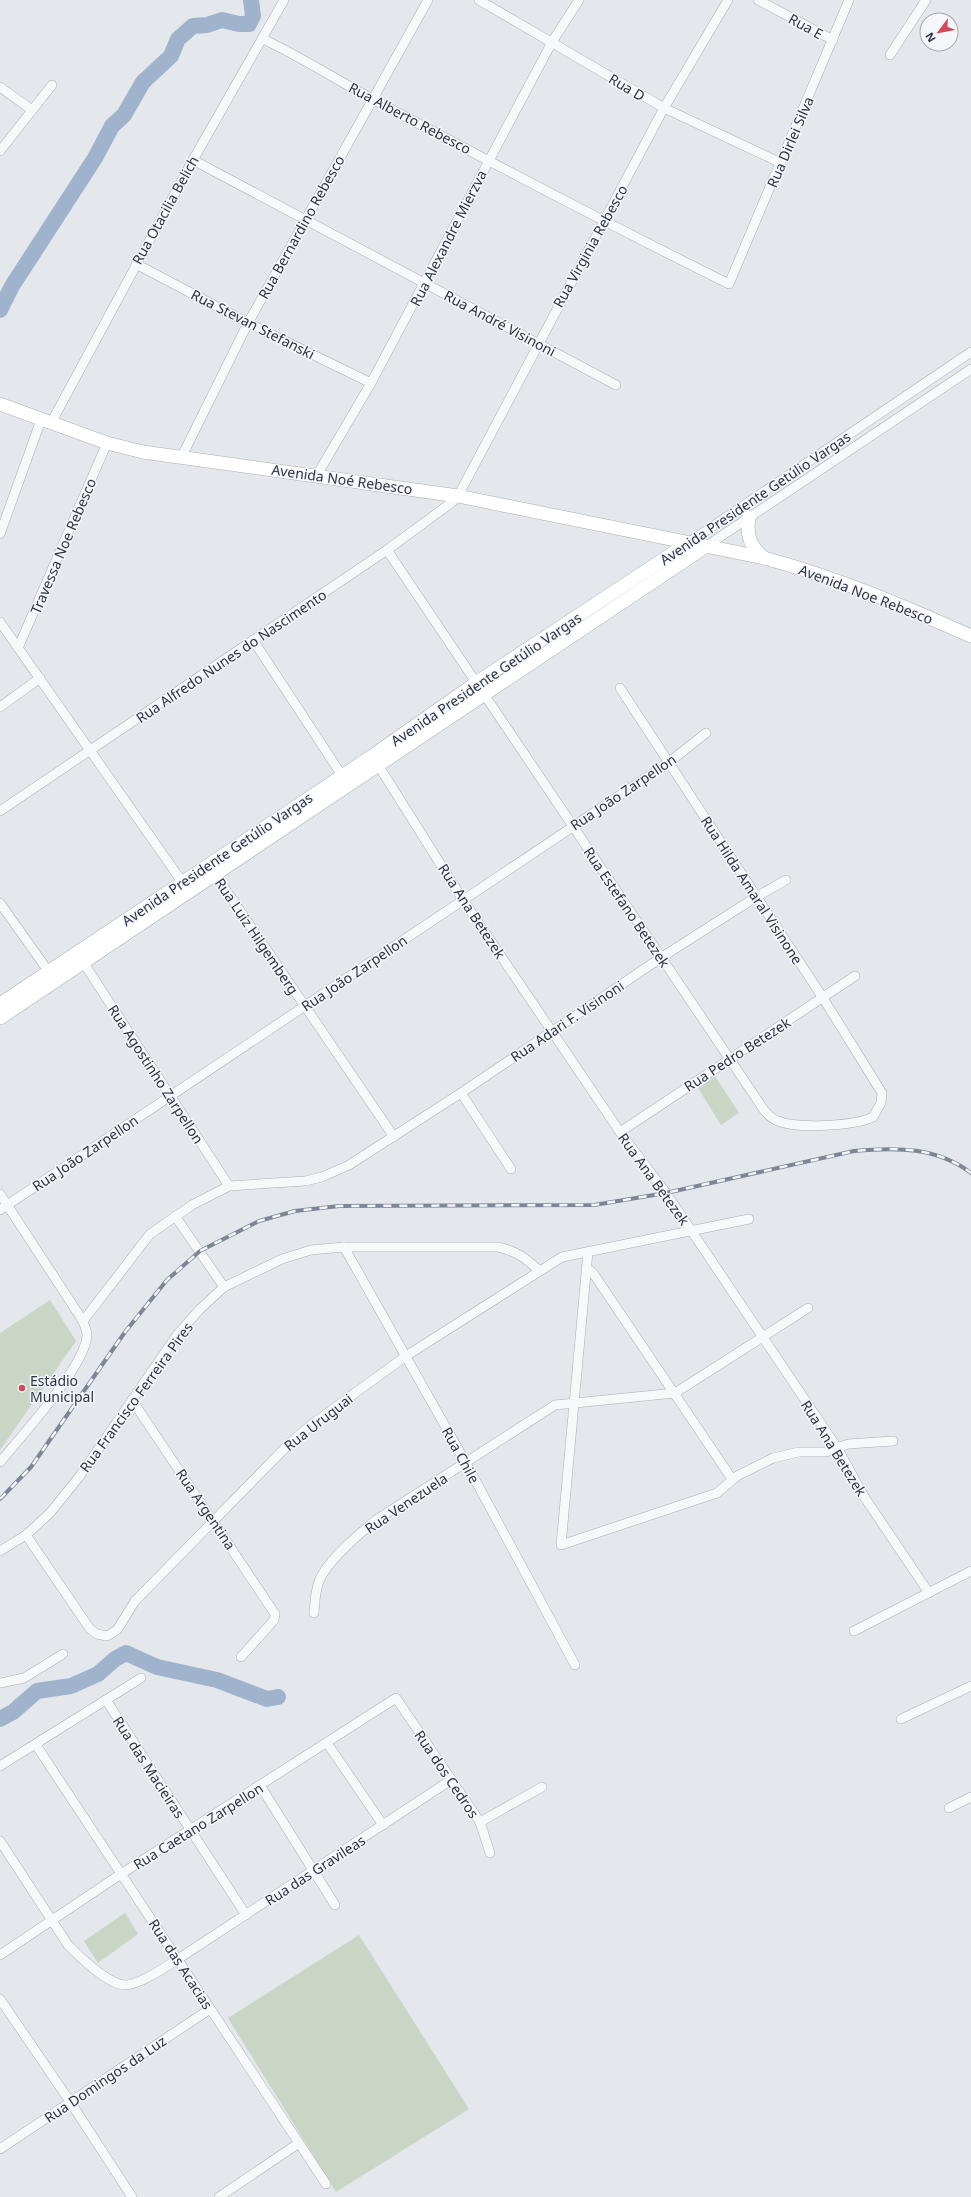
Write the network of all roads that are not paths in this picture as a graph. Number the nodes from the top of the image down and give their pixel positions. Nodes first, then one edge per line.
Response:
1 (284, 0) edge
2 (428, 0) edge
3 (479, 0) edge
4 (579, 0) edge
5 (728, 0) edge
6 (758, 0) edge
7 (849, 0) edge
8 (926, 0) edge
9 (263, 39) junction
10 (832, 40) junction
11 (552, 42) junction
12 (890, 55) dead end
13 (52, 85) dead end
14 (0, 87) edge
15 (373, 99) junction
16 (664, 108) junction
17 (32, 110) junction
18 (0, 151) edge
19 (193, 160) junction
20 (489, 160) junction
21 (781, 164) junction
22 (304, 221) junction
23 (604, 223) junction
24 (136, 264) junction
25 (425, 283) junction
26 (730, 284) joint
27 (248, 323) junction
28 (537, 343) junction
29 (971, 352) edge
30 (971, 369) edge
31 (372, 383) junction
32 (616, 385) dead end
33 (0, 404) edge
34 (46, 422) junction
35 (856, 430) junction
36 (863, 441) junction
37 (107, 443) junction
38 (181, 458) junction
39 (317, 475) junction
40 (458, 496) junction
41 (749, 517) junction
42 (0, 534) edge
43 (688, 543) junction
44 (705, 547) junction
45 (387, 550) junction
46 (764, 558) junction
47 (0, 622) edge
48 (971, 636) edge
49 (253, 640) junction
50 (18, 648) junction
51 (40, 678) junction
52 (476, 683) junction
53 (620, 688) dead end
54 (484, 695) junction
55 (0, 707) edge
56 (706, 733) dead end
57 (90, 751) junction
58 (375, 761) junction
59 (668, 763) junction
60 (345, 780) junction
61 (0, 811) edge
62 (572, 826) junction
63 (212, 869) junction
64 (786, 880) dead end
65 (185, 886) junction
66 (756, 897) junction
67 (463, 900) junction
68 (0, 903) edge
69 (662, 957) junction
70 (84, 962) junction
71 (52, 976) junction
72 (855, 976) dead end
73 (823, 998) junction
74 (0, 1004) edge
75 (305, 1005) junction
76 (0, 1018) edge
77 (552, 1031) junction
78 (730, 1059) junction
79 (461, 1093) junction
80 (171, 1096) junction
81 (764, 1110) joint
82 (620, 1132) junction
83 (394, 1137) junction
84 (511, 1169) dead end
85 (228, 1186) junction
86 (0, 1194) edge
87 (4, 1207) edge
88 (175, 1216) junction
89 (749, 1219) dead end
90 (692, 1231) junction
91 (344, 1247) junction
92 (588, 1252) junction
93 (586, 1268) junction
94 (539, 1271) junction
95 (224, 1287) junction
96 (808, 1308) dead end
97 (83, 1321) junction
98 (763, 1337) junction
99 (406, 1356) junction
100 (675, 1393) junction
101 (132, 1400) junction
102 (575, 1405) junction
103 (893, 1441) dead end
104 (838, 1449) junction
105 (0, 1462) edge
106 (466, 1463) junction
107 (732, 1480) junction
108 (215, 1521) junction
109 (26, 1536) junction
110 (0, 1551) edge
111 (971, 1571) edge
112 (929, 1593) junction
113 (314, 1613) dead end
114 (854, 1632) dead end
115 (63, 1654) dead end
116 (241, 1657) dead end
117 (574, 1665) dead end
118 (141, 1678) dead end
119 (0, 1683) edge
120 (971, 1686) edge
121 (396, 1698) joint
122 (106, 1700) junction
123 (901, 1719) dead end
124 (327, 1744) junction
125 (36, 1745) junction
126 (0, 1766) edge
127 (451, 1780) junction
128 (260, 1787) junction
129 (542, 1787) dead end
130 (971, 1797) edge
131 (949, 1808) dead end
132 (480, 1822) junction
133 (384, 1825) junction
134 (190, 1831) junction
135 (0, 1841) edge
136 (490, 1853) dead end
137 (314, 1871) junction
138 (121, 1874) junction
139 (335, 1905) dead end
140 (246, 1914) junction
141 (52, 1921) junction
142 (0, 1955) edge
143 (178, 1960) junction
144 (0, 1999) edge
145 (210, 2009) junction
146 (71, 2103) junction
147 (299, 2143) junction
148 (0, 2149) edge
149 (326, 2184) dead end
150 (132, 2197) edge
151 (219, 2197) edge

1 - 9 street, Rua Otacilia Belich
2 - 15 street, Rua Bernardino Rebesco
3 - 11 street, Rua D
4 - 11 street, Rua Alexandre Mierzva
5 - 16 street, Rua Virginia Rebesco
6 - 10 street, Rua E
7 - 10 street, Rua Dirlei Silva
8 - 12 street
9 - 15 street, Rua Alberto Rebesco
9 - 19 street, Rua Otacilia Belich
10 - 21 street, Rua Dirlei Silva
11 - 16 street, Rua D
11 - 20 street, Rua Alexandre Mierzva
13 - 17 street
14 - 17 street
15 - 20 street, Rua Alberto Rebesco
15 - 22 street, Rua Bernardino Rebesco
16 - 21 street, Rua D
16 - 23 street, Rua Virginia Rebesco
17 - 18 street
19 - 22 street, Rua André Visinoni
19 - 24 street, Rua Otacilia Belich
20 - 23 street, Rua Alberto Rebesco
20 - 25 street, Rua Alexandre Mierzva
21 - 26 street, Rua Dirlei Silva
22 - 25 street, Rua André Visinoni
22 - 27 street, Rua Bernardino Rebesco
23 - 26 street, Rua Alberto Rebesco
23 - 28 street, Rua Virginia Rebesco
24 - 27 street, Rua Stevan Stefanski
24 - 34 street, Rua Otacilia Belich
25 - 28 street, Rua André Visinoni
25 - 31 street, Rua Alexandre Mierzva
27 - 31 street, Rua Stevan Stefanski
27 - 38 street, Rua Bernardino Rebesco
28 - 32 street, Rua André Visinoni
28 - 40 street, Rua Virginia Rebesco
29 - 35 street, Avenida Presidente Getúlio Vargas
30 - 36 street, Avenida Presidente Getúlio Vargas
31 - 39 street, Rua Alexandre Mierzva
33 - 34 main road, Avenida Noé Rebesco
34 - 37 main road, Avenida Noé Rebesco
34 - 42 street, Rua Otacilia Belich
35 - 36 street
35 - 43 street, Avenida Presidente Getúlio Vargas
36 - 41 street, Avenida Presidente Getúlio Vargas
37 - 38 main road, Avenida Noé Rebesco
37 - 50 street, Travessa Noe Rebesco
38 - 39 main road, Avenida Noé Rebesco
39 - 40 main road, Avenida Noé Rebesco
40 - 43 main road, Avenida Noé Rebesco
40 - 45 street, Rua Alfredo Nunes do Nascimento
41 - 44 street, Avenida Presidente Getúlio Vargas
41 - 46 main road
43 - 44 main road, Avenida Noe Rebesco
43 - 52 main road, Avenida Presidente Getúlio Vargas
44 - 46 main road, Avenida Noe Rebesco
44 - 54 main road, Avenida Presidente Getúlio Vargas
45 - 49 street, Rua Alfredo Nunes do Nascimento
45 - 52 street, Rua Estefano Betezek
46 - 48 main road, Avenida Noe Rebesco
47 - 50 street
49 - 57 street, Rua Alfredo Nunes do Nascimento
49 - 60 street
50 - 51 street
51 - 55 street
51 - 57 street
52 - 54 street, Rua Estefano Betezek
52 - 58 main road, Avenida Presidente Getúlio Vargas
53 - 59 street, Rua Hilda Amaral Visinone
54 - 58 main road, Avenida Presidente Getúlio Vargas
54 - 62 street, Rua Estefano Betezek
56 - 59 street, Rua João Zarpellon
57 - 61 street, Rua Alfredo Nunes do Nascimento
57 - 65 street
58 - 60 main road, Avenida Presidente Getúlio Vargas
58 - 67 street, Rua Ana Betezek
59 - 62 street, Rua João Zarpellon
59 - 66 street, Rua Hilda Amaral Visinone
60 - 63 main road, Avenida Presidente Getúlio Vargas
62 - 67 street, Rua João Zarpellon
62 - 69 street, Rua Estefano Betezek
63 - 65 main road, Avenida Presidente Getúlio Vargas
63 - 75 street, Rua Luiz Hilgemberg
64 - 66 street, Rua Adari F. Visinoni
65 - 70 main road, Avenida Presidente Getúlio Vargas
65 - 71 main road, Avenida Presidente Getúlio Vargas
66 - 69 street, Rua Adari F. Visinoni
66 - 73 street, Rua Hilda Amaral Visinone
67 - 75 street, Rua João Zarpellon
67 - 77 street, Rua Ana Betezek
68 - 71 street
69 - 77 street, Rua Adari F. Visinoni
69 - 78 street, Rua Estefano Betezek
70 - 71 main road, Avenida Presidente Getúlio Vargas
70 - 80 street, Rua Agostinho Zarpellon
71 - 74 main road, Avenida Presidente Getúlio Vargas
71 - 76 main road, Avenida Presidente Getúlio Vargas
72 - 73 street, Rua Pedro Betezek
73 - 78 street, Rua Pedro Betezek
73 - 81 street, Rua Hilda Amaral Visinone
75 - 80 street, Rua João Zarpellon
75 - 83 street, Rua Luiz Hilgemberg
77 - 79 street, Rua Adari F. Visinoni
77 - 82 street, Rua Ana Betezek
78 - 81 street, Rua Estefano Betezek
78 - 82 street, Rua Pedro Betezek
79 - 83 street, Rua Adari F. Visinoni
79 - 84 street
80 - 85 street, Rua Agostinho Zarpellon
80 - 87 street, Rua João Zarpellon
82 - 90 street, Rua Ana Betezek
83 - 85 street, Rua Adari F. Visinoni
85 - 88 street
86 - 87 street
87 - 97 street
88 - 95 street
88 - 97 street
89 - 90 street, Rua Uruguai
90 - 92 street, Rua Uruguai
90 - 98 street, Rua Ana Betezek
91 - 94 street, Rua Francisco Ferreira Pires
91 - 95 street, Rua Francisco Ferreira Pires
91 - 99 street, Rua Chile
92 - 93 street
92 - 94 street, Rua Uruguai
93 - 100 street
93 - 102 street
94 - 99 street, Rua Uruguai
95 - 101 street, Rua Francisco Ferreira Pires
96 - 98 street
97 - 105 street
98 - 100 street
98 - 104 street, Rua Ana Betezek
99 - 106 street, Rua Chile
99 - 108 street, Rua Uruguai
100 - 102 street, Rua Venezuela
100 - 107 street
101 - 108 street, Rua Argentina
101 - 109 street, Rua Francisco Ferreira Pires
102 - 106 street, Rua Venezuela
102 - 107 street
103 - 104 street
104 - 107 street
104 - 112 street, Rua Ana Betezek
106 - 113 street, Rua Venezuela
106 - 117 street, Rua Chile
108 - 109 street, Rua Uruguai
108 - 116 street, Rua Argentina
109 - 110 street, Rua Francisco Ferreira Pires
111 - 112 street
112 - 114 street
115 - 119 street
118 - 122 street
120 - 123 street
121 - 124 street, Rua Caetano Zarpellon
121 - 127 street, Rua dos Cedros
122 - 125 street
122 - 134 street, Rua das Macieiras
124 - 128 street, Rua Caetano Zarpellon
124 - 133 street
125 - 126 street
125 - 138 street, Rua das Acacias
127 - 132 street, Rua dos Cedros
127 - 133 street, Rua das Gravileas
128 - 134 street, Rua Caetano Zarpellon
128 - 137 street
129 - 132 street
130 - 131 street
132 - 136 street, Rua dos Cedros
133 - 137 street, Rua das Gravileas
134 - 138 street, Rua Caetano Zarpellon
134 - 140 street, Rua das Macieiras
135 - 141 street, Rua das Gravileas
137 - 139 street
137 - 140 street, Rua das Gravileas
138 - 141 street, Rua Caetano Zarpellon
138 - 143 street, Rua das Acacias
140 - 143 street, Rua das Gravileas
141 - 142 street, Rua Caetano Zarpellon
141 - 143 street, Rua das Gravileas
143 - 145 street, Rua das Acacias
144 - 146 street
145 - 146 street, Rua Domingos da Luz
145 - 147 street, Rua das Acacias
146 - 148 street, Rua Domingos da Luz
146 - 150 street
147 - 149 street, Rua das Acacias
147 - 151 street

